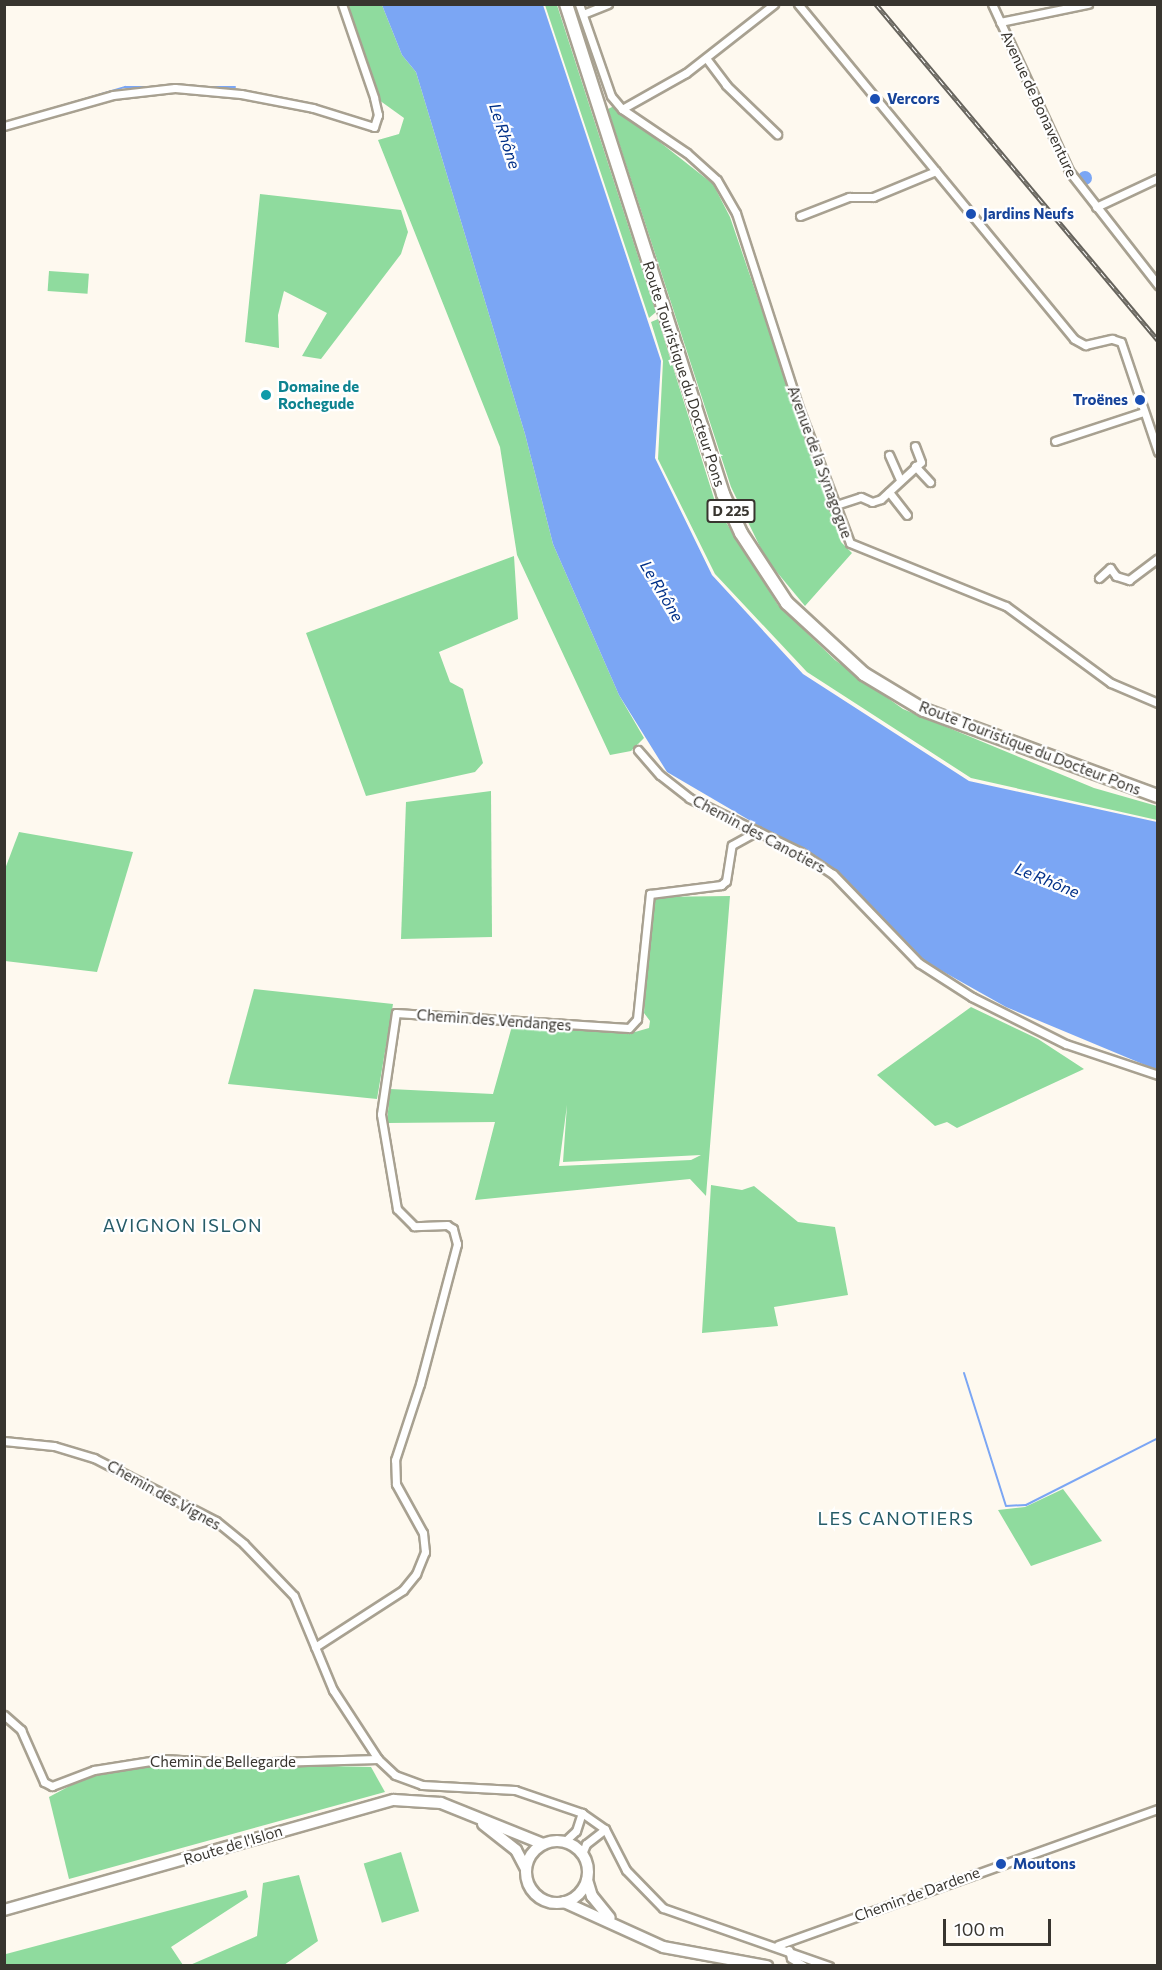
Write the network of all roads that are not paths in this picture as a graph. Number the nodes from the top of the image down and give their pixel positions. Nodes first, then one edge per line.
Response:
1 (342, 4) edge
2 (566, 4) edge
3 (579, 4) edge
4 (608, 4) edge
5 (774, 4) edge
6 (798, 4) edge
7 (992, 4) edge
8 (1088, 4) edge
9 (583, 14) junction
10 (1000, 22) junction
11 (706, 58) junction
12 (622, 109) junction
13 (4, 126) edge
14 (777, 134) dead end
15 (936, 171) junction
16 (1158, 178) edge
17 (1096, 207) junction
18 (800, 216) dead end
19 (1158, 285) edge
20 (1143, 412) junction
21 (1055, 441) dead end
22 (915, 446) dead end
23 (1158, 452) edge
24 (889, 455) dead end
25 (915, 466) junction
26 (900, 480) junction
27 (930, 482) dead end
28 (889, 492) junction
29 (833, 506) junction
30 (907, 515) dead end
31 (1158, 558) edge
32 (1099, 578) dead end
33 (1158, 703) edge
34 (638, 750) dead end
35 (1158, 796) edge
36 (757, 831) junction
37 (1158, 1075) edge
38 (4, 1441) edge
39 (315, 1647) junction
40 (4, 1715) edge
41 (378, 1759) junction
42 (1158, 1809) edge
43 (463, 1811) junction
44 (582, 1813) junction
45 (605, 1829) junction
46 (564, 1842) junction
47 (543, 1844) junction
48 (582, 1854) junction
49 (526, 1869) junction
50 (587, 1880) junction
51 (564, 1902) junction
52 (4, 1910) edge
53 (615, 1922) junction
54 (778, 1945) junction
55 (789, 1950) junction
56 (767, 1965) edge
57 (804, 1965) edge
58 (829, 1965) edge

1 - 13 street
2 - 35 highway, Route Touristique du Docteur Pons / D 225
3 - 9 street
4 - 9 street
5 - 11 street
6 - 15 street
7 - 10 street, Avenue de Bonaventure
8 - 10 street
9 - 12 street, Avenue de la Synagogue
10 - 17 street, Avenue de Bonaventure
11 - 12 street
11 - 14 street
12 - 29 street, Avenue de la Synagogue
15 - 18 street
15 - 20 street
16 - 17 street
17 - 19 street, Avenue de Bonaventure
20 - 21 street
20 - 23 street
22 - 25 street
24 - 26 street
25 - 26 street
25 - 27 street
26 - 28 street
28 - 29 street
28 - 30 street
29 - 33 street, Avenue de la Synagogue
31 - 32 street
34 - 36 street, Chemin des Canotiers
36 - 37 street, Chemin des Canotiers
36 - 39 street, Chemin des Vendanges
38 - 39 street, Chemin des Vignes
39 - 41 street, Chemin des Vignes
40 - 41 street, Chemin de Bellegarde
41 - 44 street, Chemin des Vignes
42 - 54 street, Chemin de Dardene
43 - 47 street, Route de l'Islon
43 - 49 street, Route de l'Islon
43 - 52 street, Route de l'Islon
44 - 45 street, Chemin des Vignes
44 - 46 street
45 - 48 street
45 - 54 street
46 - 47 street
46 - 48 street
47 - 49 street
48 - 50 street
49 - 51 street
50 - 51 street
50 - 53 street
51 - 53 street
53 - 56 street
54 - 55 street
55 - 57 street
55 - 58 street

